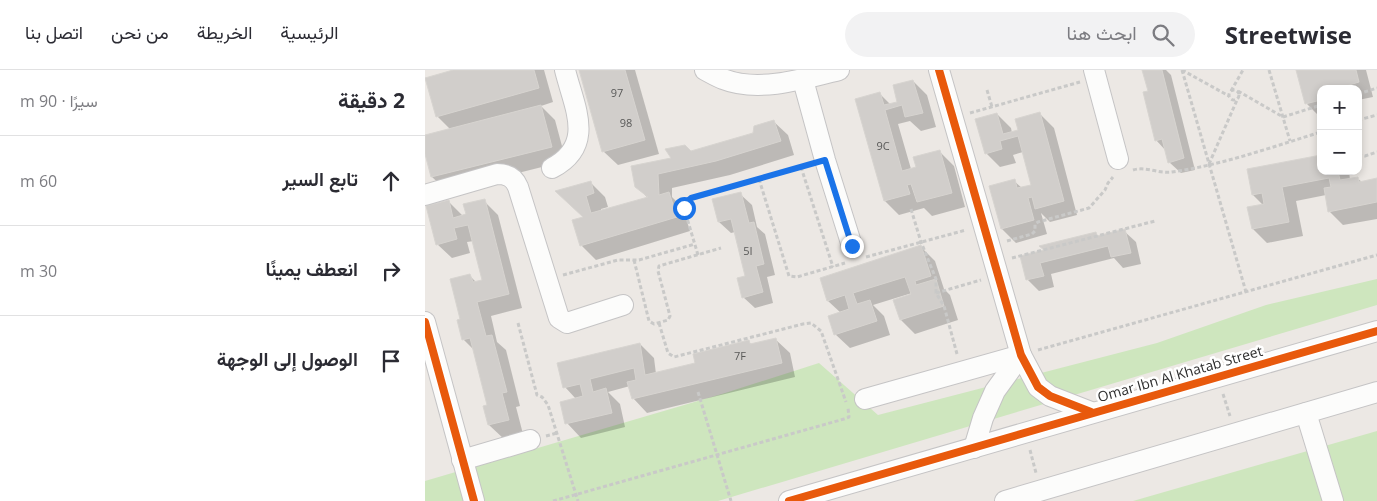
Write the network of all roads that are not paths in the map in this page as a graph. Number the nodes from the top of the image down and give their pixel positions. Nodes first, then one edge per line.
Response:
1 (565, 70) edge
2 (705, 70) edge
3 (839, 70) edge
4 (939, 70) edge
5 (1095, 74) edge
6 (803, 80) junction
7 (551, 168) dead end
8 (1123, 168) road end
9 (425, 195) edge
10 (852, 246) dead end
11 (623, 305) dead end
12 (425, 322) edge
13 (1377, 331) edge
14 (1021, 355) junction
15 (1377, 392) edge
16 (865, 399) dead end
17 (1091, 412) junction
18 (1307, 413) junction
19 (530, 440) dead end
20 (974, 448) junction
21 (463, 460) junction
22 (474, 501) edge
23 (789, 501) edge
24 (1005, 501) edge
25 (1333, 501) edge

1 - 7 street
2 - 6 street
3 - 6 street
4 - 14 street
5 - 8 street
6 - 10 street
9 - 11 street
12 - 21 street
13 - 17 street, Omar Ibn Al Khatab Street
14 - 16 street
14 - 17 street
14 - 20 street
15 - 18 street
17 - 20 street, Omar Ibn Al Khatab Street
18 - 24 street
18 - 25 street
19 - 21 street
20 - 23 street, Omar Ibn Al Khatab Street
21 - 22 street

